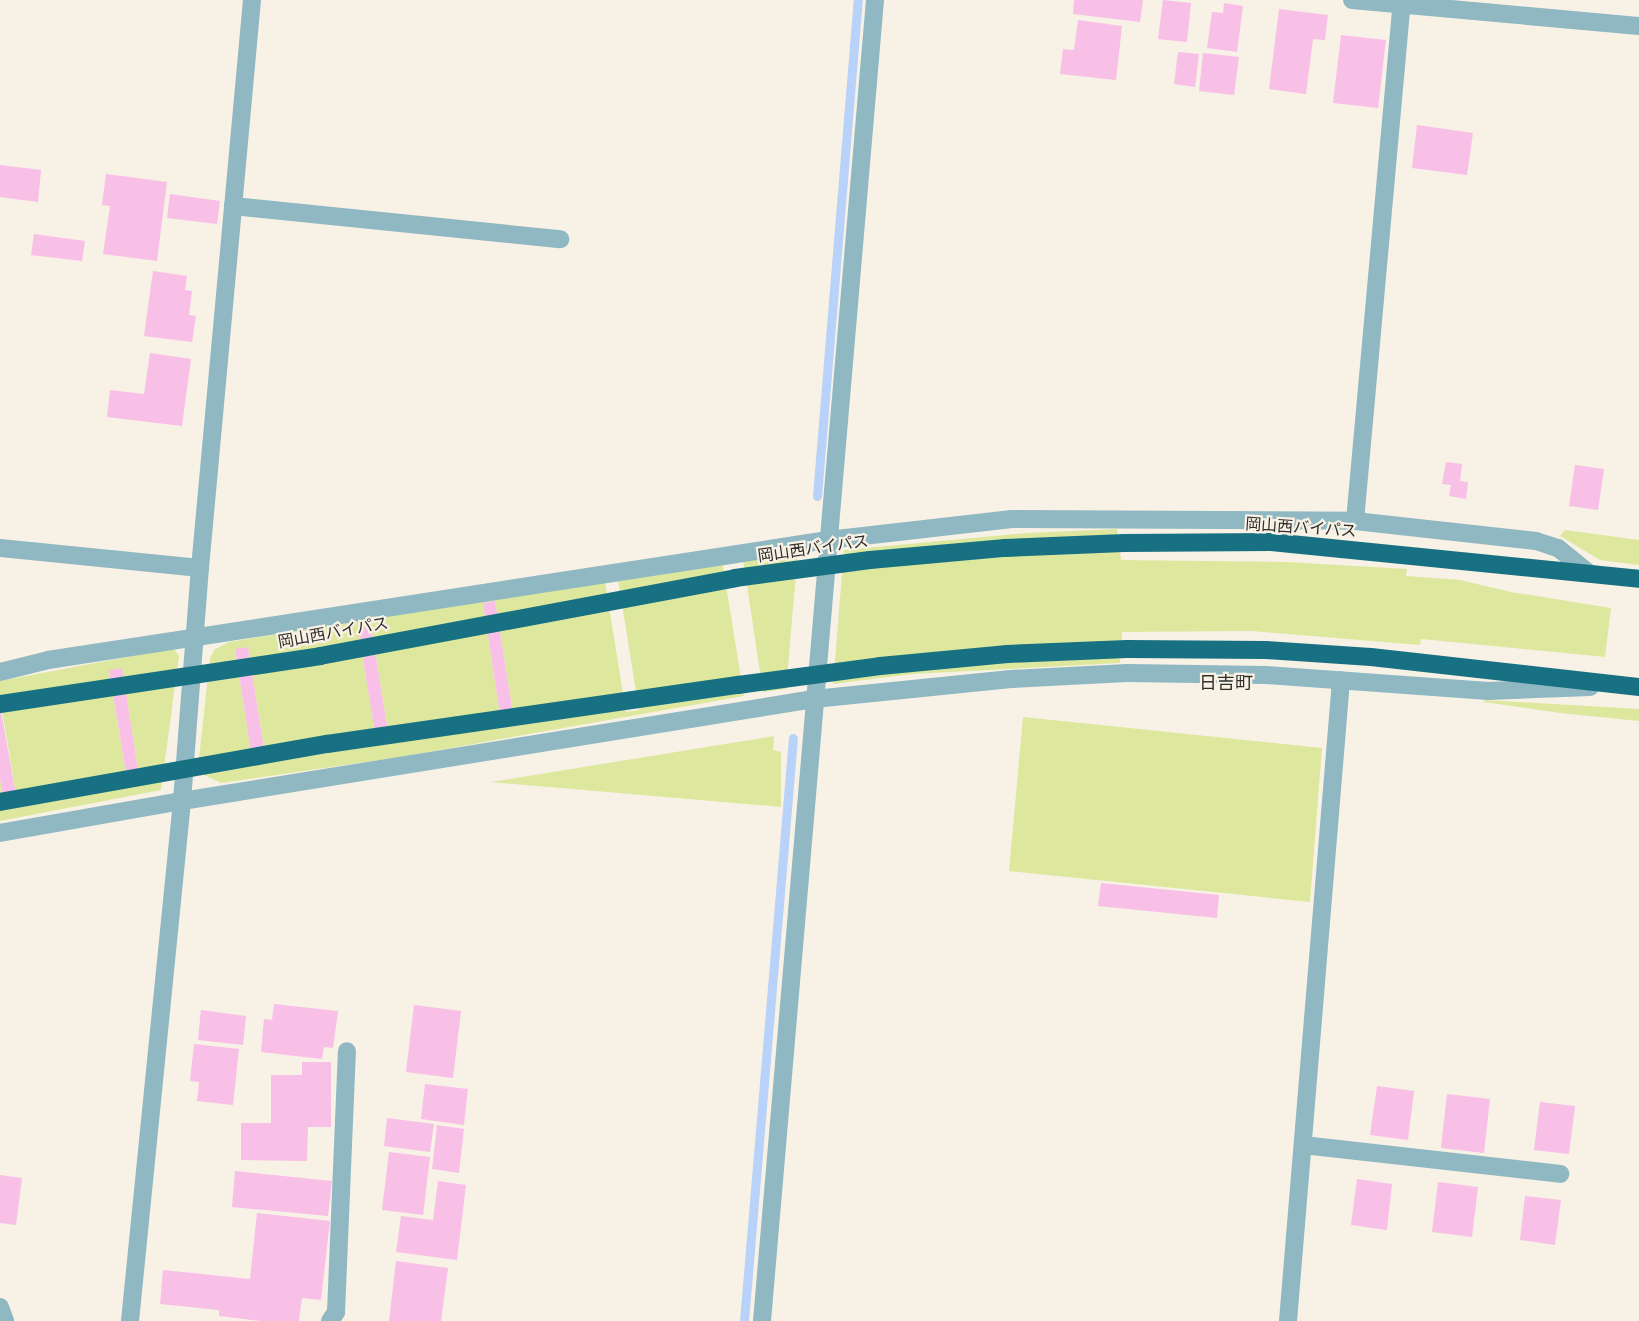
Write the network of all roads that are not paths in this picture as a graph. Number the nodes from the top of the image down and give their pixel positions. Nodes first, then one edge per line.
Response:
1 (252, 0) edge
2 (874, 0) edge
3 (1352, 0) edge
4 (1402, 2) edge
5 (1639, 26) edge
6 (233, 206) junction
7 (560, 239) dead end
8 (1355, 521) junction
9 (828, 540) junction
10 (0, 548) edge
11 (200, 568) junction
12 (1588, 572) junction
13 (1639, 579) edge
14 (196, 637) junction
15 (0, 672) edge
16 (1341, 680) junction
17 (1633, 687) edge
18 (814, 699) junction
19 (0, 704) edge
20 (182, 801) junction
21 (0, 802) edge
22 (0, 833) edge
23 (347, 1051) dead end
24 (1303, 1145) junction
25 (1560, 1174) dead end
26 (0, 1307) edge
27 (5, 1321) edge
28 (130, 1321) edge
29 (330, 1321) edge
30 (762, 1321) edge
31 (1288, 1321) edge

1 - 6 street
2 - 9 street
3 - 4 street
4 - 5 street
4 - 8 street
6 - 7 street
6 - 11 street
8 - 9 street
8 - 12 street
9 - 14 street
9 - 18 street
10 - 11 street
11 - 14 street
12 - 13 highway, 岡山西バイパス
12 - 19 highway, 岡山西バイパス, bridge
14 - 15 street
14 - 20 street
16 - 17 street
16 - 18 street
16 - 24 street
17 - 21 highway, bridge
18 - 20 street
18 - 30 street
20 - 22 street
20 - 28 street
23 - 29 street
24 - 25 street
24 - 31 street
26 - 27 street

